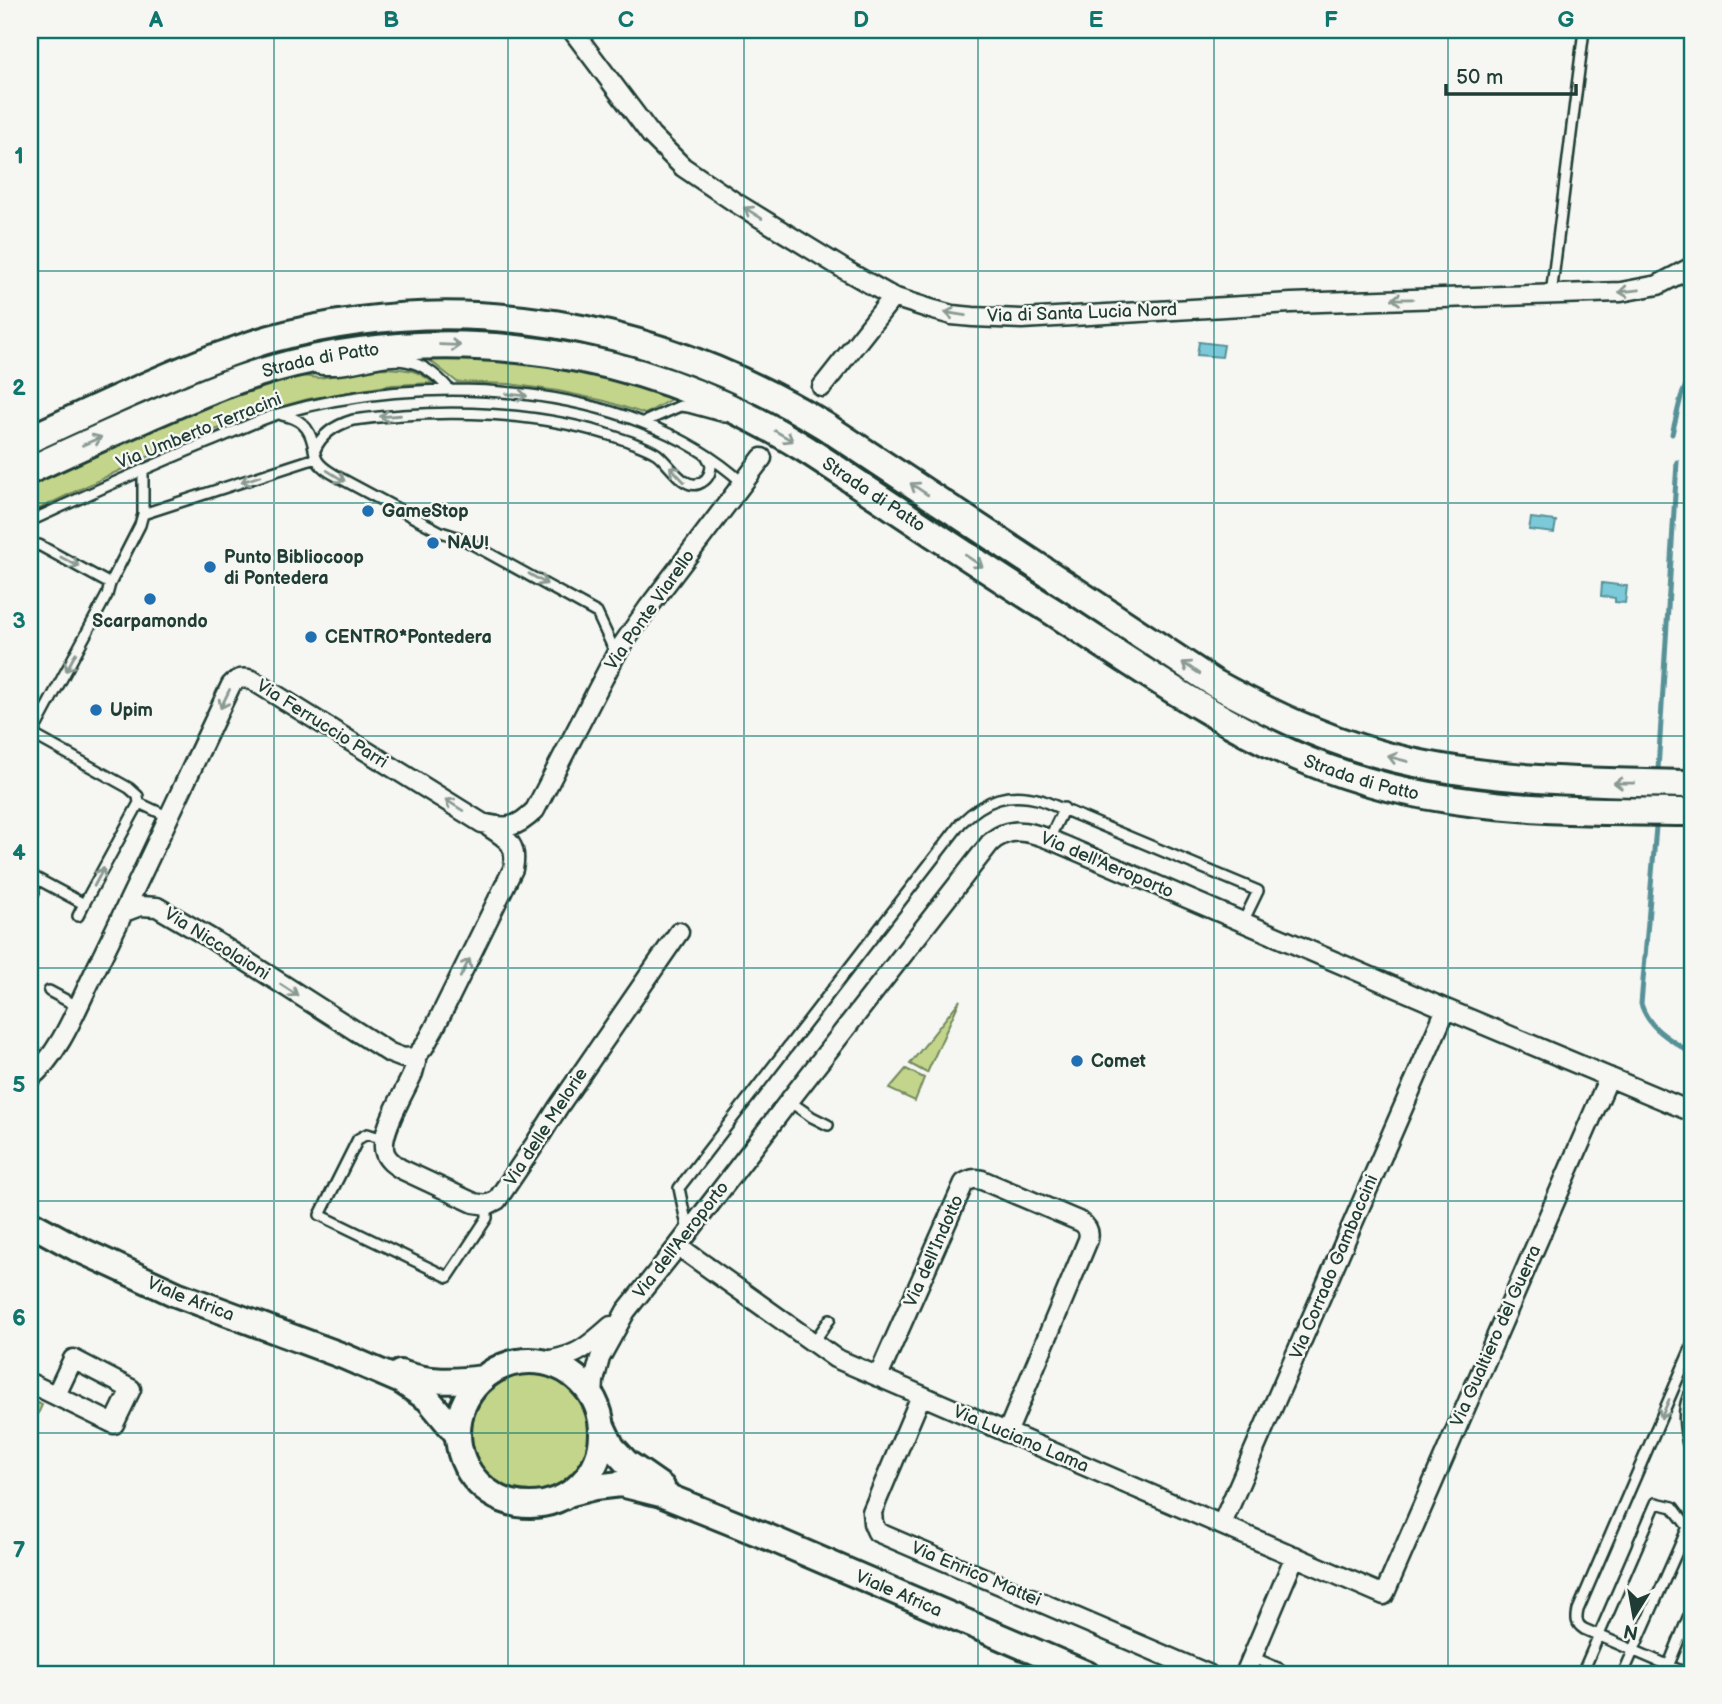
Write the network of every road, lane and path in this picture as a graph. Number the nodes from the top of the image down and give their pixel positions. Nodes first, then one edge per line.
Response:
1 (572, 30) edge
2 (1584, 30) edge
3 (1692, 267) edge
4 (1551, 295) junction
5 (893, 297) junction
6 (305, 361) junction
7 (822, 387) dead end
8 (449, 389) junction
9 (277, 415) junction
10 (753, 418) junction
11 (645, 422) junction
12 (30, 439) edge
13 (702, 452) junction
14 (315, 454) junction
15 (762, 458) dead end
16 (143, 469) junction
17 (30, 470) edge
18 (743, 483) junction
19 (143, 513) junction
20 (30, 521) edge
21 (30, 547) edge
22 (110, 583) junction
23 (616, 654) junction
24 (30, 735) edge
25 (1692, 784) edge
26 (139, 803) junction
27 (1063, 808) junction
28 (534, 810) joint
29 (1692, 812) edge
30 (169, 817) junction
31 (482, 823) junction
32 (1049, 839) junction
33 (30, 875) edge
34 (34, 892) dead end
35 (84, 904) junction
36 (124, 912) junction
37 (78, 916) dead end
38 (1243, 922) junction
39 (679, 932) dead end
40 (49, 991) dead end
41 (77, 1006) junction
42 (1446, 1009) junction
43 (51, 1055) junction
44 (415, 1057) junction
45 (30, 1068) edge
46 (30, 1077) edge
47 (1609, 1077) junction
48 (789, 1101) junction
49 (1692, 1112) edge
50 (828, 1125) dead end
51 (384, 1139) junction
52 (487, 1205) junction
53 (35, 1223) edge
54 (683, 1240) junction
55 (626, 1311) junction
56 (830, 1319) dead end
57 (813, 1343) junction
58 (1692, 1346) edge
59 (342, 1356) junction
60 (537, 1363) junction
61 (878, 1377) junction
62 (483, 1378) junction
63 (30, 1383) edge
64 (56, 1395) dead end
65 (921, 1396) junction
66 (593, 1398) junction
67 (1692, 1399) edge
68 (602, 1426) junction
69 (1007, 1433) junction
70 (458, 1435) junction
71 (1692, 1442) edge
72 (571, 1493) junction
73 (713, 1514) junction
74 (1222, 1524) junction
75 (1690, 1530) edge
76 (1295, 1556) junction
77 (1384, 1595) joint
78 (1692, 1608) edge
79 (1599, 1635) junction
80 (1633, 1651) junction
81 (1252, 1657) junction
82 (1667, 1670) edge
83 (1087, 1674) edge
84 (1208, 1674) edge
85 (1245, 1674) edge
86 (1277, 1674) edge
87 (1582, 1674) edge
88 (1623, 1674) edge
89 (1688, 1674) edge

5 -> 1 street, Via di Santa Lucia Nord
2 - 4 lane
3 -> 4 street, Via di Santa Lucia Nord
4 -> 5 street, Via di Santa Lucia Nord
5 - 7 street
6 - 8 lane
6 -> 10 main road, Strada di Patto
17 -> 6 main road, Strada di Patto
8 - 9 lane, Via Umberto Terracini
8 -> 11 lane, Via Umberto Terracini
9 - 14 lane
9 - 16 lane, Via Umberto Terracini
10 - 11 lane
10 -> 29 main road, Strada di Patto
11 - 13 lane, Via Umberto Terracini
25 -> 12 main road, Strada di Patto
13 -> 14 lane
13 - 18 lane, Via Umberto Terracini
14 -> 19 lane
14 -> 23 lane
15 - 18 street, Via Ponte Viarello
16 - 19 lane
16 - 20 lane, Via Umberto Terracini
18 - 23 street, Via Ponte Viarello
19 - 22 lane
21 -> 22 lane
22 -> 24 lane
23 - 28 street, Via Ponte Viarello
24 - 26 lane
26 - 30 lane
35 -> 26 lane
27 - 32 lane
27 - 38 lane
27 - 54 lane
28 - 31 street, Via Ferruccio Parri
31 -> 30 street, Via Ferruccio Parri
30 - 36 street, Via Ferruccio Parri
44 -> 31 street, Via Ferruccio Parri
32 - 38 street, Via dell'Aeroporto
32 - 48 street, Via dell'Aeroporto
33 - 34 lane
33 - 35 lane
35 - 37 lane
36 - 41 street
36 -> 44 street, Via Niccolaioni
38 - 42 street, Via dell'Aeroporto
39 - 52 street, Via delle Melorie
40 - 41 lane
41 - 43 street
42 - 47 street, Via dell'Aeroporto
42 - 74 street, Via Corrado Gambaccini
43 - 45 street
43 - 46 street
44 - 51 street
47 - 49 street, Via dell'Aeroporto
47 - 77 street, Via Gualtiero del Guerra
48 - 50 lane
48 - 54 street, Via dell'Aeroporto
51 - 52 street
51 - 52 lane
53 - 59 street, Viale Africa
54 - 55 street, Via dell'Aeroporto
54 - 57 street, Via Luciano Lama
55 - 60 street, Via dell'Aeroporto
55 - 66 street, Via dell'Aeroporto
56 - 57 lane
57 - 61 street, Via Luciano Lama
58 -> 79 lane
59 - 62 street, Viale Africa
59 - 70 street, Viale Africa
60 - 62 street, Viale Africa
60 - 66 street, Viale Africa
61 - 65 street, Via Luciano Lama
61 - 69 street, Via dell'Indotto
62 - 70 street, Viale Africa
63 - 64 street
65 - 69 street, Via Luciano Lama
65 - 84 street, Via Enrico Mattei
66 - 68 street, Viale Africa
67 - 71 street
68 - 72 street, Viale Africa
68 - 73 street, Viale Africa
69 - 74 street, Via Luciano Lama
70 - 72 street, Viale Africa
72 - 73 street, Viale Africa
73 - 83 street, Viale Africa
74 - 76 street, Via Luciano Lama
75 - 79 lane
75 - 80 lane
76 - 77 street, Via Luciano Lama
76 - 81 street
78 - 82 lane
79 - 80 lane
79 - 87 lane
80 - 82 lane
80 - 88 lane
81 - 85 street
81 - 86 lane
82 - 89 lane

